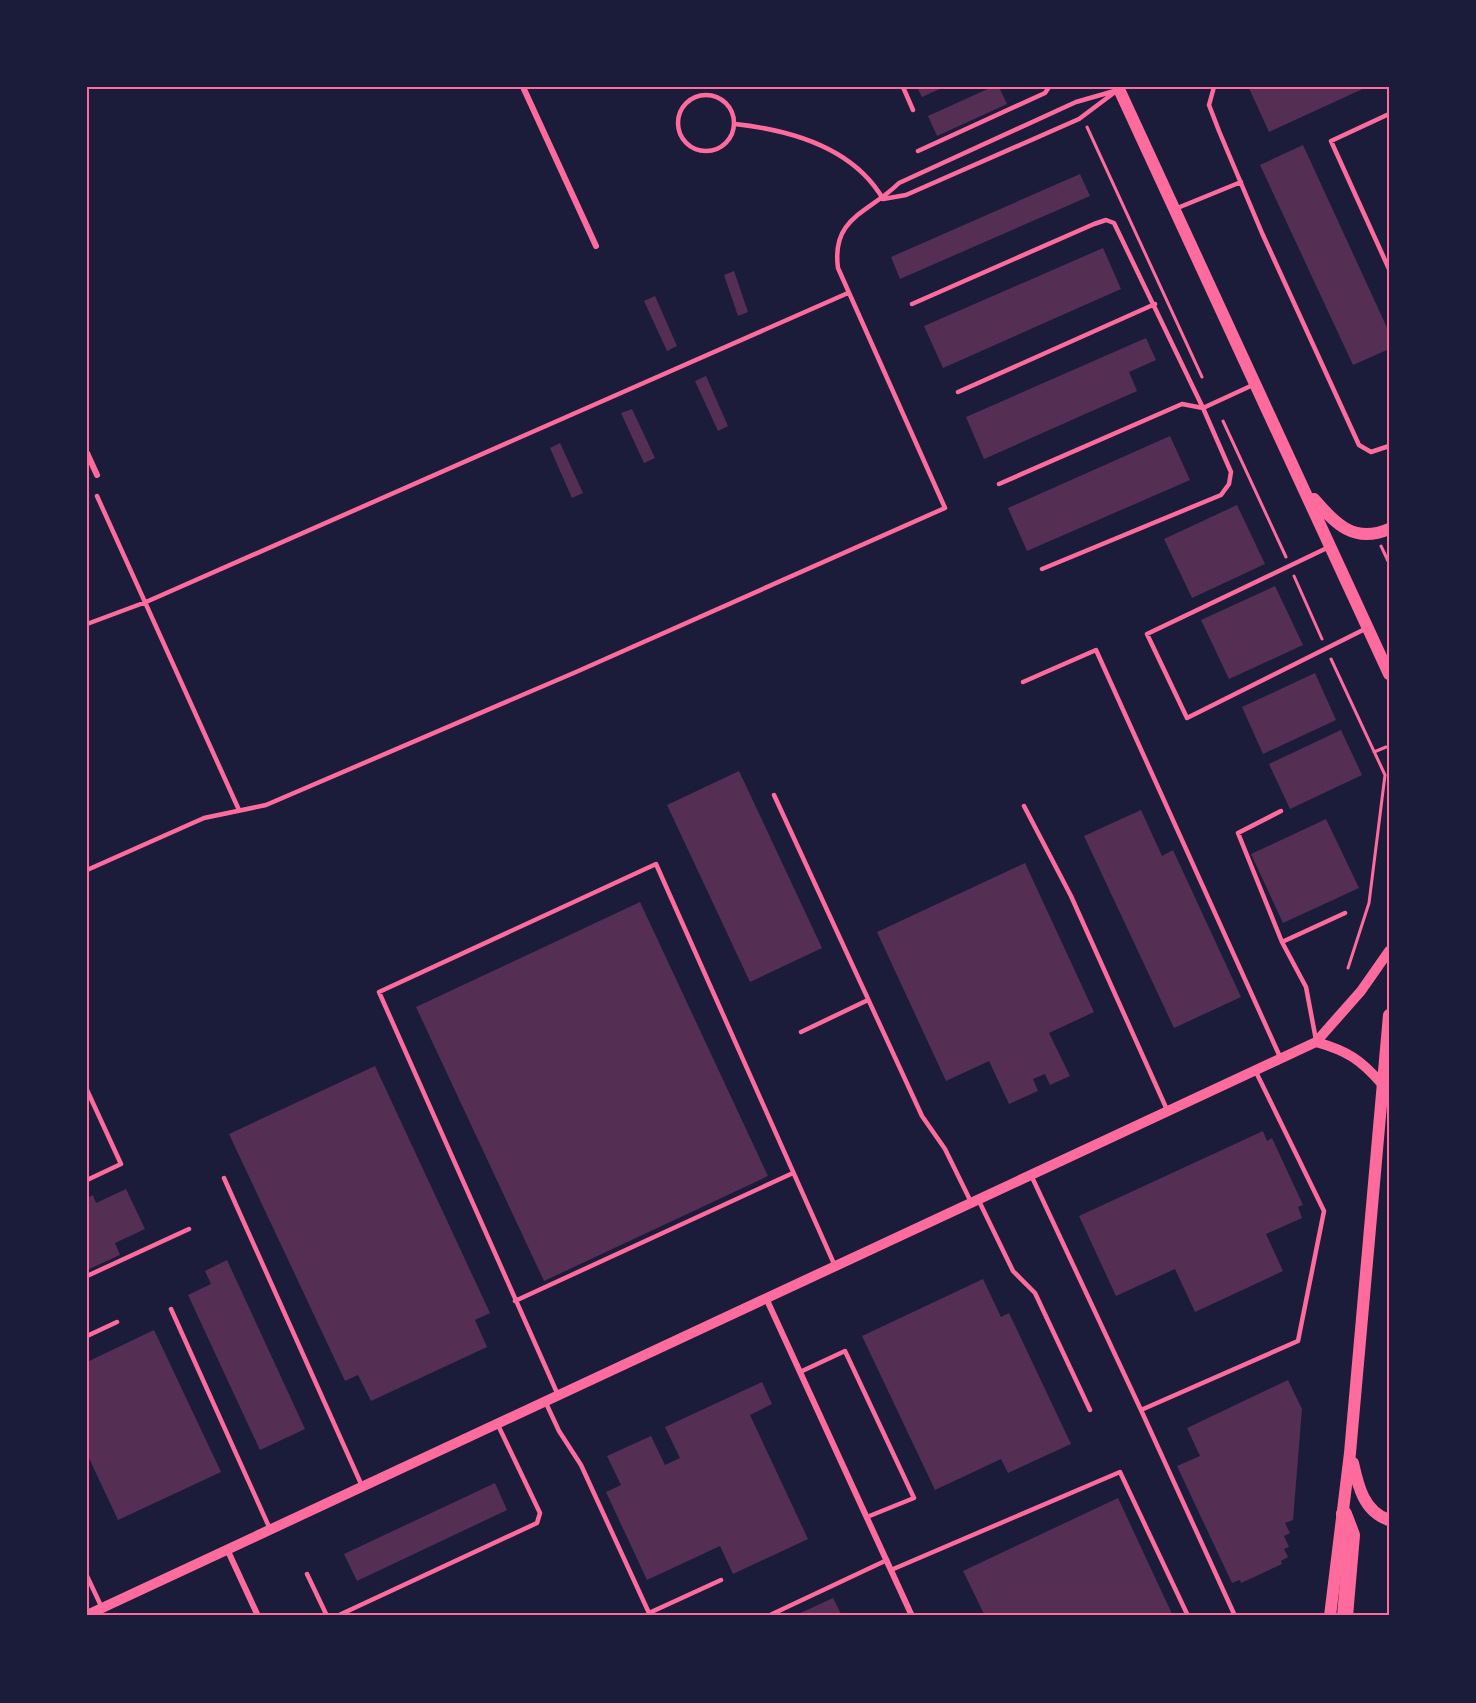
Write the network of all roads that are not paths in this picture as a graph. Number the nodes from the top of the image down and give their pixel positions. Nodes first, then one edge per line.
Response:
1 (523, 87) edge
2 (903, 87) edge
3 (1049, 87) edge
4 (1214, 87) edge
5 (1118, 88) edge
6 (913, 110) dead end
7 (1389, 114) edge
8 (735, 124) junction
9 (918, 151) dead end
10 (1241, 182) junction
11 (883, 199) junction
12 (1175, 209) junction
13 (596, 246) dead end
14 (1389, 269) edge
15 (848, 293) junction
16 (912, 304) dead end
17 (1155, 304) junction
18 (1255, 384) junction
19 (958, 392) dead end
20 (1203, 408) junction
21 (1389, 446) edge
22 (87, 453) edge
23 (97, 475) dead end
24 (999, 484) dead end
25 (1305, 490) junction
26 (97, 495) dead end
27 (1389, 529) edge
28 (1331, 546) junction
29 (1042, 569) dead end
30 (146, 602) junction
31 (87, 624) edge
32 (1368, 628) junction
33 (1389, 674) edge
34 (1023, 682) dead end
35 (774, 795) dead end
36 (1024, 806) dead end
37 (239, 810) junction
38 (1281, 811) dead end
39 (87, 870) edge
40 (1345, 913) dead end
41 (1282, 942) junction
42 (1389, 951) edge
43 (868, 1000) junction
44 (1389, 1015) edge
45 (801, 1032) dead end
46 (1316, 1042) junction
47 (1281, 1059) junction
48 (1255, 1071) junction
49 (1383, 1084) junction
50 (87, 1090) edge
51 (1168, 1112) junction
52 (793, 1173) junction
53 (1031, 1175) junction
54 (224, 1178) dead end
55 (87, 1180) edge
56 (975, 1201) junction
57 (189, 1229) dead end
58 (835, 1266) junction
59 (87, 1276) edge
60 (766, 1298) junction
61 (515, 1301) junction
62 (171, 1309) dead end
63 (117, 1322) dead end
64 (87, 1336) edge
65 (800, 1372) junction
66 (558, 1395) junction
67 (545, 1401) junction
68 (1090, 1410) dead end
69 (1141, 1410) junction
70 (497, 1423) junction
71 (1350, 1453) junction
72 (362, 1486) junction
73 (1344, 1514) junction
74 (867, 1518) junction
75 (1389, 1520) edge
76 (270, 1529) junction
77 (227, 1549) junction
78 (887, 1560) junction
79 (891, 1570) junction
80 (307, 1574) dead end
81 (87, 1576) edge
82 (721, 1580) dead end
83 (102, 1608) junction
84 (87, 1615) edge
85 (258, 1616) edge
86 (327, 1616) edge
87 (337, 1616) edge
88 (768, 1616) edge
89 (912, 1616) edge
90 (1188, 1616) edge
91 (1235, 1616) edge
92 (1330, 1616) edge
93 (1345, 1616) edge

1 - 13 street
2 - 6 lane
3 - 9 lane
4 - 10 lane
5 - 11 lane
5 - 11 lane
5 - 12 main road
7 - 14 lane
8 - 8 lane
8 - 11 lane
10 - 12 lane
10 - 21 lane
11 - 15 lane
12 - 18 main road
15 - 30 lane
15 - 37 lane
16 - 17 lane
17 - 19 lane
17 - 20 lane
18 - 20 lane
18 - 25 main road
20 - 24 lane
20 - 29 lane
22 - 23 street
25 - 27 main road
25 - 28 main road
26 - 30 lane
28 - 32 main road
28 - 32 lane
30 - 31 lane
30 - 37 lane
32 - 33 main road
34 - 47 lane
35 - 43 lane
36 - 51 lane
37 - 39 lane
38 - 41 lane
40 - 41 lane
41 - 46 lane
42 - 46 street
43 - 45 lane
43 - 56 lane
44 - 49 main road
46 - 47 street
46 - 49 street
47 - 48 street
48 - 51 street
48 - 69 lane
49 - 71 main road
50 - 55 lane
51 - 53 street
52 - 58 lane
52 - 61 lane
52 - 61 lane
53 - 56 street
53 - 69 lane
54 - 72 lane
56 - 58 street
56 - 68 lane
57 - 59 lane
58 - 60 street
60 - 65 street
60 - 66 street
61 - 66 lane
62 - 76 lane
63 - 64 lane
65 - 74 street
65 - 74 lane
66 - 67 street
67 - 70 street
67 - 82 lane
69 - 91 lane
70 - 72 street
70 - 87 lane
71 - 73 main road
71 - 75 main road
72 - 76 street
73 - 92 main road
73 - 93 highway
74 - 78 street
76 - 77 street
77 - 83 street
77 - 85 street
78 - 79 street
78 - 88 lane
79 - 89 street
79 - 90 lane
80 - 86 lane
81 - 83 lane
83 - 84 street

